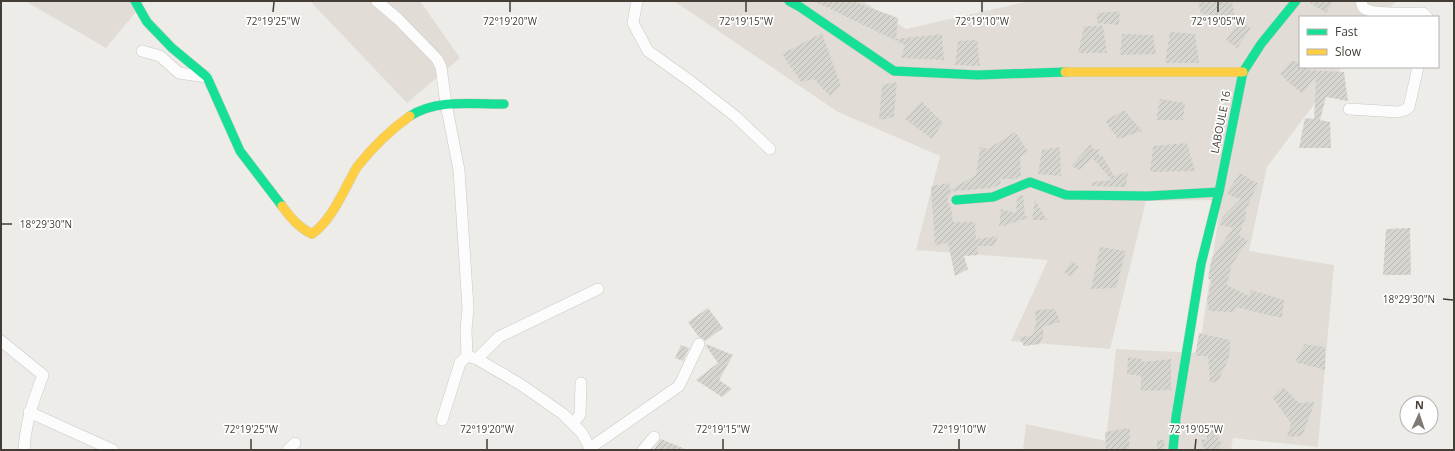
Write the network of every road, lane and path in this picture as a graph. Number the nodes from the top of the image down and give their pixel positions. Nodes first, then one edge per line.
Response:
1 (135, 1) edge
2 (377, 1) edge
3 (636, 1) edge
4 (789, 1) edge
5 (1296, 1) edge
6 (1361, 1) edge
7 (1426, 16) edge
8 (142, 51) dead end
9 (1418, 68) edge
10 (1243, 72) junction
11 (207, 77) junction
12 (446, 104) junction
13 (504, 104) dead end
14 (1349, 109) dead end
15 (770, 149) dead end
16 (1219, 192) junction
17 (956, 200) dead end
18 (598, 289) dead end
19 (1, 342) edge
20 (700, 344) dead end
21 (472, 358) junction
22 (582, 383) dead end
23 (29, 412) junction
24 (442, 420) dead end
25 (573, 423) junction
26 (654, 437) dead end
27 (591, 449) edge
28 (24, 450) edge
29 (113, 450) edge
30 (644, 450) edge
31 (1173, 450) edge

1 - 11 street
2 - 12 street
3 - 15 street
4 - 10 street
5 - 10 street, LABOULE 16
6 - 7 street
8 - 11 street
9 - 14 street
10 - 16 street, LABOULE 16
11 - 12 street
12 - 13 street
12 - 21 street
16 - 17 street
16 - 31 street, LABOULE 16
18 - 21 street
19 - 23 street
20 - 27 street
21 - 24 street
21 - 25 street
22 - 25 street
23 - 28 street
23 - 29 street
25 - 27 street
26 - 30 street

